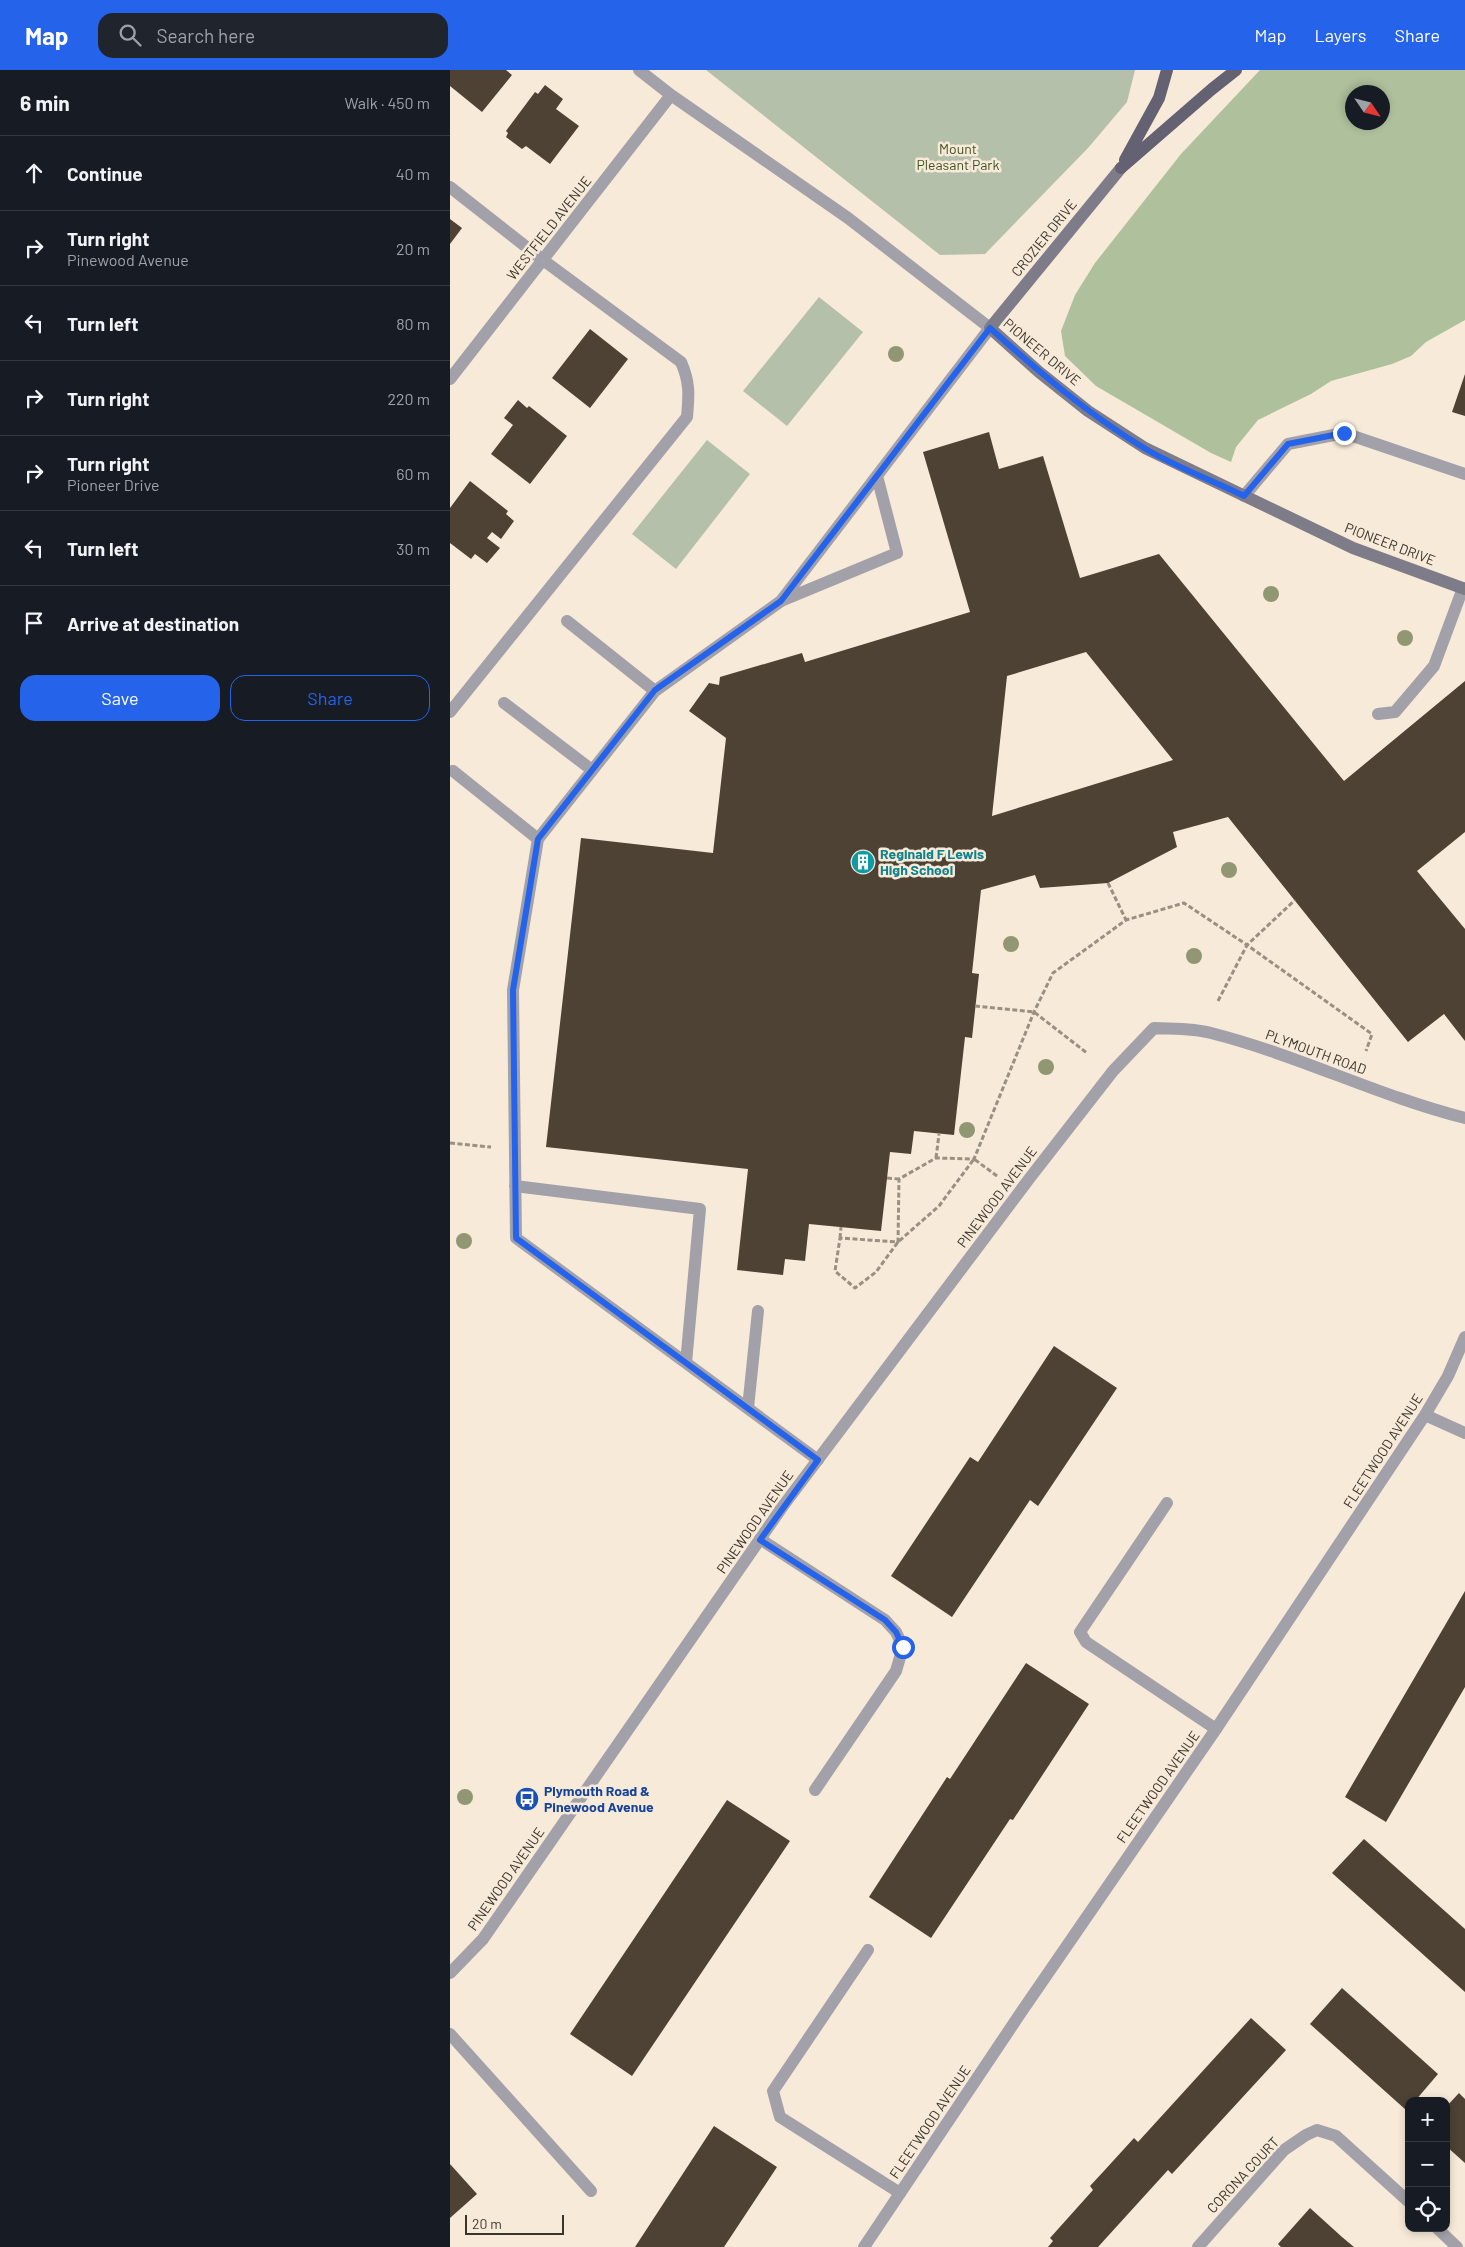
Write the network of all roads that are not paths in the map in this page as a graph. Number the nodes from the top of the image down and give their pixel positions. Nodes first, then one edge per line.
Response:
1 (639, 70) edge
2 (1167, 70) edge
3 (1236, 70) edge
4 (671, 95) junction
5 (1120, 168) junction
6 (450, 187) edge
7 (543, 260) junction
8 (990, 328) junction
9 (450, 379) edge
10 (1465, 474) edge
11 (876, 476) junction
12 (1244, 496) junction
13 (1464, 588) edge
14 (781, 601) junction
15 (567, 622) dead end
16 (655, 690) junction
17 (504, 703) dead end
18 (450, 712) edge
19 (1378, 714) dead end
20 (453, 770) dead end
21 (592, 770) junction
22 (538, 839) junction
23 (1154, 1028) joint
24 (1465, 1118) edge
25 (515, 1186) junction
26 (758, 1311) dead end
27 (1465, 1337) edge
28 (686, 1363) junction
29 (748, 1408) junction
30 (1425, 1415) junction
31 (1465, 1433) edge
32 (818, 1460) junction
33 (1167, 1503) dead end
34 (760, 1540) junction
35 (1216, 1729) junction
36 (815, 1790) dead end
37 (868, 1950) dead end
38 (450, 1973) edge
39 (450, 2034) edge
40 (592, 2191) dead end
41 (900, 2193) junction
42 (1405, 2198) edge
43 (1441, 2232) edge
44 (864, 2247) edge
45 (1198, 2247) edge
46 (1457, 2247) edge

1 - 4 street, PIONEER DRIVE
2 - 5 main road
3 - 5 main road
4 - 7 street, WESTFIELD AVENUE
4 - 8 street, PIONEER DRIVE
5 - 8 street, CROZIER DRIVE
6 - 7 street
7 - 9 street, WESTFIELD AVENUE
7 - 18 street
8 - 11 street
8 - 12 street, PIONEER DRIVE
10 - 12 street
11 - 14 street
11 - 14 street
12 - 13 street, PIONEER DRIVE
13 - 19 street
14 - 16 street
15 - 16 street
16 - 21 street
17 - 21 street
20 - 22 street
21 - 22 street
22 - 25 street
23 - 24 street, PLYMOUTH ROAD
23 - 32 street, PINEWOOD AVENUE
25 - 28 street
25 - 28 street
26 - 29 street
27 - 30 street, FLEETWOOD AVENUE
28 - 29 street
29 - 32 street
30 - 31 street
30 - 35 street, FLEETWOOD AVENUE
32 - 34 street, PINEWOOD AVENUE
33 - 35 street
34 - 36 street
34 - 38 street, PINEWOOD AVENUE
35 - 41 street, FLEETWOOD AVENUE
37 - 41 street
39 - 40 street
41 - 44 street, FLEETWOOD AVENUE
42 - 45 street, CORONA COURT
43 - 46 street

